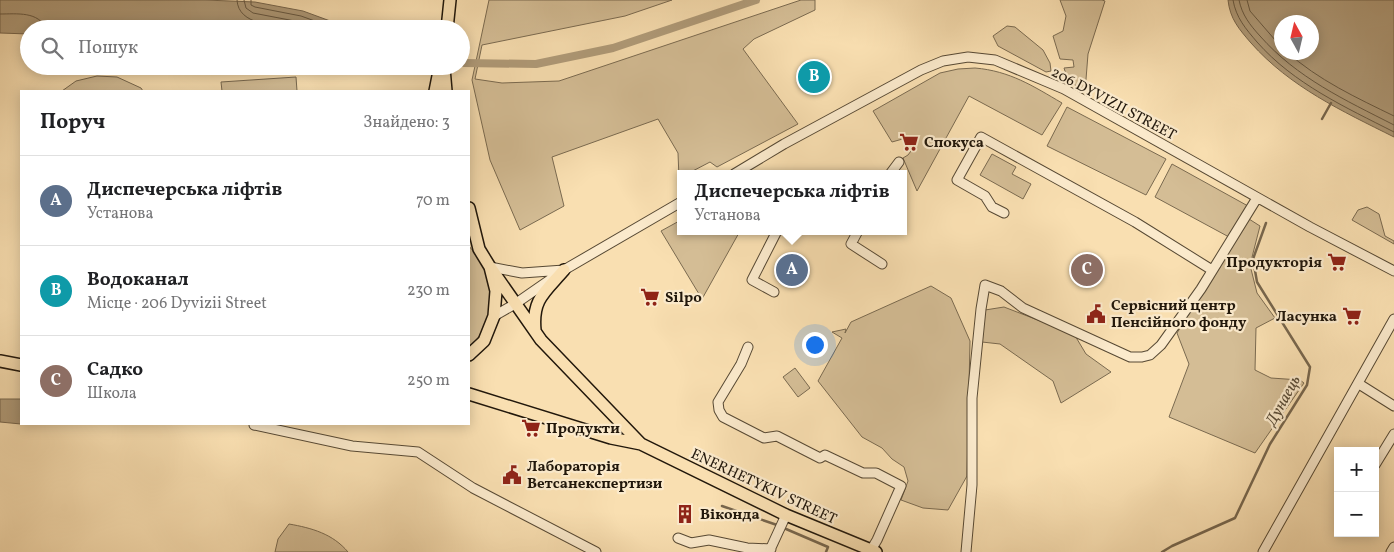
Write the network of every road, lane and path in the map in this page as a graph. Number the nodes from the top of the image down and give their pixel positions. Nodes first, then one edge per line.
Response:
1 (450, 0) edge
2 (448, 20) edge
3 (439, 75) edge
4 (443, 75) edge
5 (435, 90) edge
6 (446, 90) edge
7 (899, 162) dead end
8 (741, 170) edge
9 (893, 170) edge
10 (1257, 198) junction
11 (677, 204) edge
12 (470, 212) edge
13 (1004, 213) dead end
14 (774, 235) edge
15 (856, 235) edge
16 (470, 242) edge
17 (479, 249) junction
18 (882, 264) dead end
19 (490, 267) junction
20 (564, 270) junction
21 (1212, 270) junction
22 (1394, 272) edge
23 (774, 292) dead end
24 (515, 304) junction
25 (494, 316) junction
26 (1394, 319) edge
27 (536, 332) junction
28 (748, 347) dead end
29 (470, 354) edge
30 (0, 361) edge
31 (20, 365) edge
32 (1359, 384) junction
33 (470, 394) edge
34 (1394, 406) edge
35 (258, 425) edge
36 (1394, 434) edge
37 (641, 444) junction
38 (1379, 458) edge
39 (786, 515) junction
40 (678, 538) dead end
41 (1394, 547) edge
42 (770, 550) edge
43 (873, 551) edge
44 (596, 552) edge
45 (966, 552) edge
46 (1263, 552) edge
47 (1391, 552) edge

1 - 2 main road
3 - 5 main road
4 - 6 main road
7 - 9 street
8 - 10 street, 206 DYVIZII STREET
10 - 21 street
10 - 22 street, 206 DYVIZII STREET
11 - 20 street
12 - 17 main road
13 - 21 street
14 - 23 street
15 - 18 street
16 - 17 main road
17 - 19 main road
19 - 20 street
19 - 24 main road, ENERHETYKIV STREET
19 - 25 main road
20 - 24 street
20 - 27 main road
21 - 45 street
24 - 25 street
24 - 27 main road, ENERHETYKIV STREET
25 - 29 main road
26 - 32 street
27 - 37 main road, ENERHETYKIV STREET
28 - 43 street
30 - 31 main road
32 - 34 street
32 - 46 street
33 - 37 main road, ENERHETYKIV STREET
35 - 44 street
36 - 38 street
37 - 39 main road, ENERHETYKIV STREET
39 - 42 street
39 - 43 main road, ENERHETYKIV STREET
40 - 42 street
41 - 47 street

